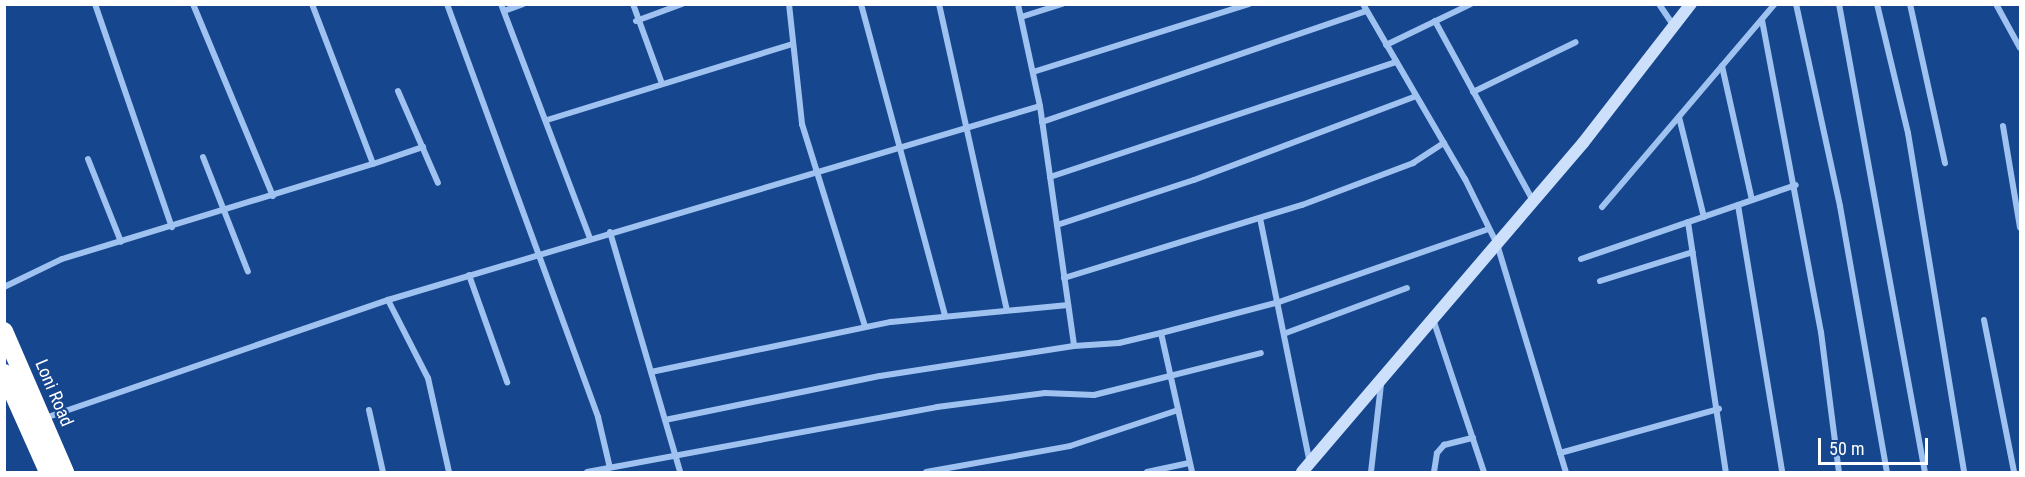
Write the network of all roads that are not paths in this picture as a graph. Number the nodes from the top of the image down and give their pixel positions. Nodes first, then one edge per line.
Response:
1 (94, 4) edge
2 (193, 4) edge
3 (312, 4) edge
4 (447, 4) edge
5 (524, 4) edge
6 (633, 4) edge
7 (682, 4) edge
8 (789, 4) edge
9 (861, 4) edge
10 (939, 4) edge
11 (1018, 4) edge
12 (1062, 4) edge
13 (1249, 4) edge
14 (1471, 4) edge
15 (1659, 4) edge
16 (1692, 4) edge
17 (1775, 4) edge
18 (1796, 4) edge
19 (1839, 4) edge
20 (1877, 4) edge
21 (1910, 4) edge
22 (1996, 4) edge
23 (503, 8) edge
24 (1365, 8) edge
25 (1021, 17) junction
26 (1762, 20) junction
27 (636, 21) junction
28 (1435, 21) junction
29 (1673, 24) junction
30 (1576, 42) dead end
31 (792, 44) junction
32 (1386, 45) junction
33 (2020, 48) edge
34 (1396, 62) junction
35 (1722, 66) junction
36 (1033, 72) junction
37 (661, 81) junction
38 (398, 91) dead end
39 (1473, 92) junction
40 (1416, 96) junction
41 (1040, 106) junction
42 (1679, 117) junction
43 (547, 120) junction
44 (1042, 122) junction
45 (2003, 126) dead end
46 (969, 127) junction
47 (1444, 143) junction
48 (423, 147) junction
49 (900, 147) junction
50 (203, 157) dead end
51 (88, 159) dead end
52 (1945, 163) dead end
53 (373, 164) junction
54 (819, 171) junction
55 (1050, 177) junction
56 (438, 183) dead end
57 (1796, 185) junction
58 (273, 196) junction
59 (1752, 200) junction
60 (1533, 202) junction
61 (1738, 205) junction
62 (1602, 207) dead end
63 (224, 212) junction
64 (1704, 217) junction
65 (1260, 218) junction
66 (1688, 222) junction
67 (1057, 225) junction
68 (172, 227) junction
69 (2020, 228) edge
70 (1489, 229) junction
71 (610, 232) junction
72 (590, 238) junction
73 (121, 242) junction
74 (1497, 244) junction
75 (1693, 252) junction
76 (540, 253) junction
77 (1581, 259) dead end
78 (248, 272) dead end
79 (469, 275) junction
80 (1064, 278) junction
81 (1600, 281) dead end
82 (4, 287) edge
83 (1407, 288) dead end
84 (388, 300) junction
85 (1279, 302) junction
86 (1068, 305) junction
87 (1007, 310) junction
88 (945, 316) junction
89 (1433, 319) junction
90 (1984, 320) dead end
91 (865, 326) junction
92 (4, 331) edge
93 (1161, 333) junction
94 (1286, 333) junction
95 (1074, 346) junction
96 (1261, 353) dead end
97 (651, 372) junction
98 (4, 373) edge
99 (1170, 376) junction
100 (1381, 380) junction
101 (507, 382) dead end
102 (1719, 409) junction
103 (1178, 410) junction
104 (369, 411) dead end
105 (664, 420) junction
106 (35, 422) junction
107 (1473, 438) junction
108 (1560, 453) junction
109 (675, 457) junction
110 (1189, 462) junction
111 (610, 468) junction
112 (1306, 469) edge
113 (48, 472) edge
114 (65, 472) edge
115 (383, 472) edge
116 (449, 472) edge
117 (587, 472) edge
118 (680, 472) edge
119 (926, 472) edge
120 (1147, 472) edge
121 (1192, 472) edge
122 (1371, 472) edge
123 (1434, 472) edge
124 (1484, 472) edge
125 (1566, 472) edge
126 (1726, 472) edge
127 (1782, 472) edge
128 (1839, 472) edge
129 (1887, 472) edge
130 (1925, 472) edge
131 (1964, 472) edge
132 (2014, 472) edge

1 - 68 street
2 - 58 street
3 - 53 street
4 - 76 street
5 - 23 street
6 - 27 street
7 - 27 street
8 - 31 street
9 - 49 street
10 - 46 street
11 - 25 street
12 - 25 street
13 - 36 street
14 - 28 street
15 - 29 street
16 - 29 street
17 - 26 street
18 - 129 street
19 - 130 street
20 - 131 street
21 - 52 street
22 - 33 street
23 - 43 street
24 - 32 street
24 - 44 street
25 - 36 street
26 - 35 street
26 - 57 street
27 - 37 street
28 - 32 street
28 - 39 street
29 - 60 street
30 - 39 street
31 - 37 street
31 - 54 street
32 - 34 street
34 - 40 street
34 - 55 street
35 - 42 street
35 - 59 street
36 - 41 street
37 - 43 street
38 - 48 street
39 - 60 street
40 - 47 street
40 - 67 street
41 - 44 street
41 - 46 street
42 - 62 street
42 - 64 street
43 - 72 street
44 - 55 street
45 - 69 street
46 - 49 street
46 - 87 street
47 - 65 street
47 - 70 street
48 - 53 street
48 - 56 street
49 - 54 street
49 - 88 street
50 - 63 street
51 - 73 street
53 - 58 street
54 - 71 street
54 - 91 street
55 - 67 street
57 - 59 street
57 - 128 street
58 - 63 street
59 - 61 street
60 - 74 street
61 - 64 street
61 - 127 street
63 - 68 street
63 - 78 street
64 - 66 street
65 - 80 street
65 - 85 street
66 - 75 street
66 - 77 street
67 - 80 street
68 - 73 street
70 - 74 street
70 - 85 street
71 - 72 street
71 - 97 street
72 - 76 street
73 - 82 street
74 - 89 street
74 - 108 street
75 - 81 street
75 - 102 street
76 - 79 street
76 - 111 street
79 - 84 street
79 - 101 street
80 - 86 street
83 - 94 street
84 - 106 street
84 - 116 street
85 - 93 street
85 - 94 street
86 - 87 street
86 - 95 street
87 - 88 street
88 - 91 street
89 - 100 street
89 - 107 street
90 - 132 street
91 - 97 street
92 - 106 highway, Loni Road
93 - 95 street
93 - 99 street
94 - 112 street
95 - 105 street
96 - 99 street
97 - 105 street
98 - 106 highway, Loni Road
99 - 103 street
99 - 109 street
100 - 112 street
100 - 122 street
102 - 108 street
102 - 126 street
103 - 110 street
103 - 119 street
104 - 115 street
105 - 109 street
106 - 113 highway, Loni Road
106 - 114 highway, Loni Road
107 - 123 street
107 - 124 street
108 - 125 street
109 - 111 street
109 - 118 street
110 - 120 street
110 - 121 street
111 - 117 street

